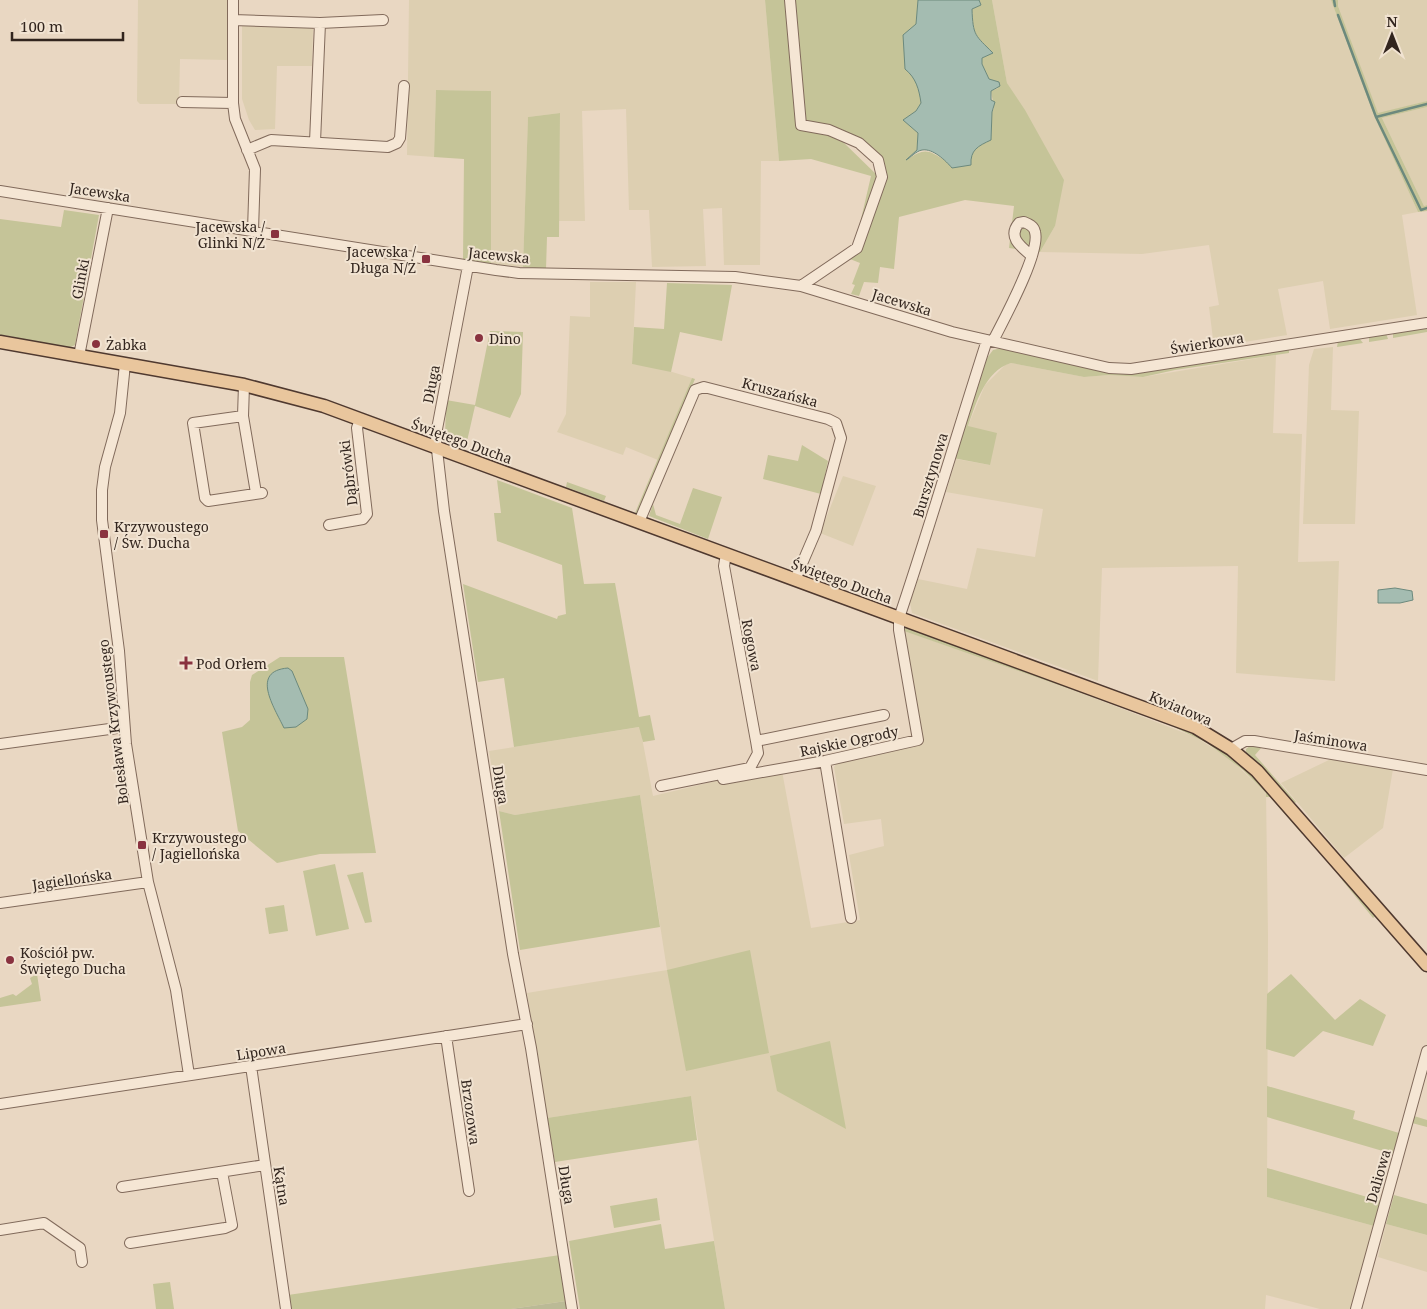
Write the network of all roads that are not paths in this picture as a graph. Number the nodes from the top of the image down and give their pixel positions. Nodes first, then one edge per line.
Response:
1 (233, 0) edge
2 (790, 0) edge
3 (233, 20) junction
4 (383, 20) dead end
5 (320, 23) junction
6 (404, 86) dead end
7 (182, 102) dead end
8 (234, 103) junction
9 (315, 142) junction
10 (247, 150) junction
11 (0, 191) edge
12 (108, 208) junction
13 (253, 230) junction
14 (1032, 256) dead end
15 (468, 266) junction
16 (801, 286) junction
17 (1427, 323) edge
18 (990, 341) junction
19 (0, 342) edge
20 (79, 356) junction
21 (125, 364) junction
22 (244, 385) junction
23 (244, 416) junction
24 (360, 419) junction
25 (437, 448) junction
26 (639, 522) junction
27 (329, 525) dead end
28 (726, 554) junction
29 (795, 580) junction
30 (899, 618) junction
31 (884, 715) dead end
32 (124, 727) junction
33 (756, 741) junction
34 (0, 744) edge
35 (1232, 749) junction
36 (825, 761) junction
37 (1427, 770) edge
38 (723, 780) dead end
39 (661, 786) dead end
40 (148, 882) junction
41 (0, 903) edge
42 (851, 918) dead end
43 (1427, 965) edge
44 (527, 1024) junction
45 (446, 1036) junction
46 (1427, 1051) edge
47 (251, 1066) junction
48 (189, 1076) junction
49 (0, 1104) edge
50 (265, 1165) junction
51 (222, 1172) junction
52 (122, 1187) dead end
53 (469, 1191) dead end
54 (0, 1230) edge
55 (130, 1242) dead end
56 (82, 1262) dead end
57 (286, 1309) edge
58 (572, 1309) edge
59 (1356, 1309) edge

1 - 3 street
2 - 16 street
3 - 5 street
3 - 8 street
4 - 5 street
5 - 9 street
6 - 9 street
7 - 8 street
8 - 10 street
9 - 10 street
10 - 13 street
11 - 12 street, Jacewska
12 - 13 street, Jacewska
12 - 20 street, Glinki
13 - 15 street, Jacewska
14 - 18 street, Bursztynowa
15 - 16 street, Jacewska
15 - 25 street, Długa
16 - 18 street, Jacewska
17 - 18 street, Świerkowa
18 - 30 street, Bursztynowa
19 - 20 main road, Świętego Ducha
20 - 21 main road, Świętego Ducha
21 - 22 main road, Świętego Ducha
21 - 32 street, Bolesława Krzywoustego
22 - 23 street
22 - 24 main road, Świętego Ducha
23 - 23 street
24 - 25 main road, Świętego Ducha
24 - 27 street, Dąbrówki
25 - 26 main road, Świętego Ducha
25 - 44 street, Długa
26 - 28 main road, Świętego Ducha
26 - 29 street, Kruszańska
28 - 29 main road, Świętego Ducha
28 - 33 street, Rogowa
29 - 30 main road, Świętego Ducha
30 - 35 main road, Kwiatowa
30 - 36 street, Rajskie Ogrody
31 - 33 street
32 - 34 street
32 - 40 street, Bolesława Krzywoustego
33 - 39 street, Rogowa
35 - 37 street, Jaśminowa
35 - 43 main road, Kwiatowa
36 - 38 street, Rajskie Ogrody
36 - 42 street
40 - 41 street, Jagiellońska
40 - 48 street, Bolesława Krzywoustego
44 - 45 street, Lipowa
44 - 58 street, Długa
45 - 47 street, Lipowa
45 - 53 street, Brzozowa
46 - 59 street, Daliowa
47 - 48 street, Lipowa
47 - 50 street, Kątna
48 - 49 street, Lipowa
50 - 51 street
50 - 57 street, Kątna
51 - 52 street
51 - 55 street
54 - 56 street

